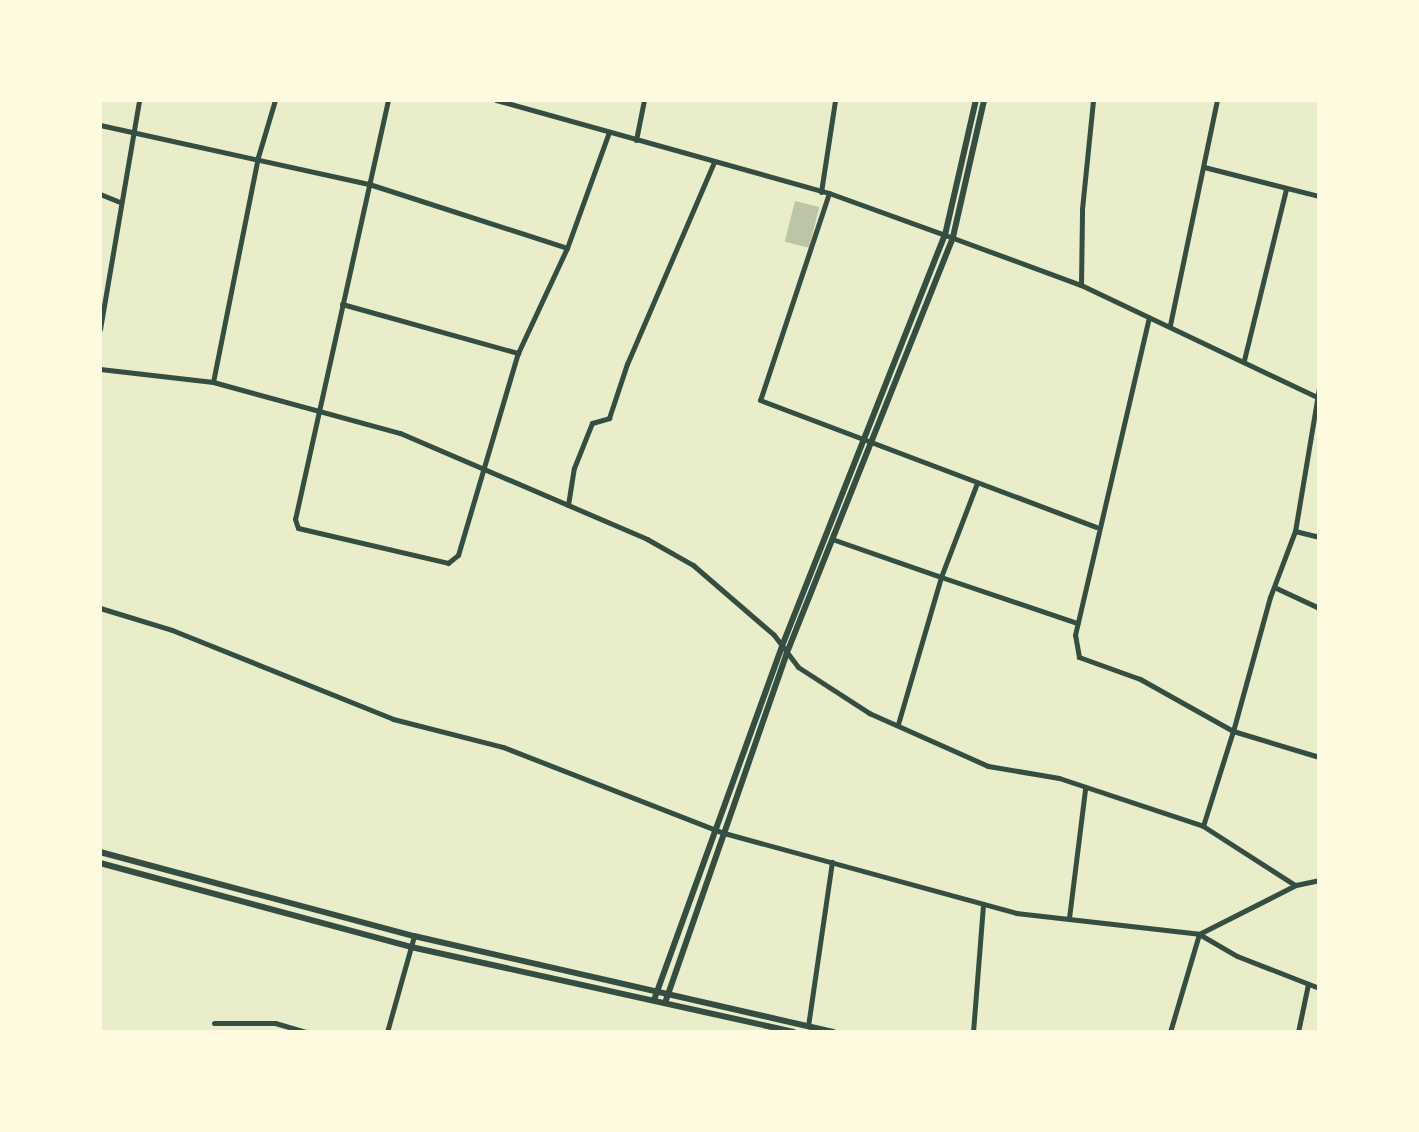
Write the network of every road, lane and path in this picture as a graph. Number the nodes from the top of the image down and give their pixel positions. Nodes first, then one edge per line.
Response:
1 (139, 100) edge
2 (275, 100) edge
3 (388, 100) edge
4 (496, 100) edge
5 (644, 100) edge
6 (835, 100) edge
7 (976, 100) edge
8 (984, 100) edge
9 (1093, 100) edge
10 (1217, 100) edge
11 (100, 125) edge
12 (609, 132) junction
13 (134, 134) junction
14 (636, 140) junction
15 (258, 157) junction
16 (714, 162) junction
17 (1204, 167) junction
18 (369, 184) junction
19 (1286, 189) junction
20 (821, 192) junction
21 (829, 193) junction
22 (100, 194) edge
23 (1319, 196) edge
24 (120, 202) junction
25 (949, 236) junction
26 (567, 248) junction
27 (100, 260) edge
28 (111, 264) junction
29 (1081, 285) junction
30 (342, 304) junction
31 (1149, 317) junction
32 (1170, 325) junction
33 (100, 329) edge
34 (518, 353) junction
35 (1244, 360) junction
36 (100, 369) edge
37 (213, 382) junction
38 (1319, 388) edge
39 (1318, 397) edge
40 (322, 408) junction
41 (866, 442) junction
42 (485, 472) junction
43 (977, 483) junction
44 (568, 505) junction
45 (1096, 527) junction
46 (1295, 531) junction
47 (1319, 537) edge
48 (832, 539) junction
49 (941, 577) junction
50 (1274, 587) junction
51 (100, 608) edge
52 (1319, 608) edge
53 (1077, 623) junction
54 (782, 646) junction
55 (786, 655) junction
56 (898, 724) junction
57 (1233, 731) junction
58 (1319, 757) edge
59 (1085, 789) junction
60 (1203, 826) junction
61 (715, 830) junction
62 (724, 833) junction
63 (100, 852) edge
64 (832, 862) junction
65 (100, 863) edge
66 (1319, 880) edge
67 (1296, 885) junction
68 (983, 904) junction
69 (1069, 918) junction
70 (1199, 934) junction
71 (414, 936) junction
72 (411, 947) junction
73 (1308, 984) junction
74 (1319, 988) edge
75 (657, 991) junction
76 (668, 993) junction
77 (654, 1000) junction
78 (665, 1003) junction
79 (214, 1023) dead end
80 (808, 1026) junction
81 (306, 1032) edge
82 (387, 1032) edge
83 (794, 1032) edge
84 (833, 1032) edge
85 (973, 1032) edge
86 (1170, 1032) edge
87 (1298, 1032) edge

1 - 13 street
2 - 15 street
3 - 18 street
4 - 12 street
5 - 14 street
6 - 20 street
7 - 25 street
8 - 25 street
9 - 29 street
10 - 17 street
11 - 13 street
12 - 14 street
12 - 26 street
13 - 15 street
13 - 24 street
14 - 16 street
15 - 18 street
15 - 37 street
16 - 20 street
16 - 44 street
17 - 19 street
17 - 32 street
18 - 26 street
18 - 30 street
19 - 23 street
19 - 35 street
20 - 21 street
21 - 25 street
21 - 41 street
22 - 24 street
24 - 28 street
25 - 29 street
25 - 41 street
26 - 34 street
27 - 28 street
28 - 33 street
29 - 31 street
30 - 34 street
30 - 40 street
31 - 32 street
31 - 45 street
32 - 35 street
34 - 42 street
35 - 39 street
36 - 37 street
37 - 40 street
38 - 39 street
39 - 46 street
40 - 42 street
40 - 42 street
41 - 43 street
41 - 48 street
41 - 54 street
42 - 44 street
43 - 45 street
43 - 49 street
44 - 54 street
45 - 53 street
46 - 47 street
46 - 50 street
48 - 49 street
48 - 55 street
49 - 53 street
49 - 56 street
50 - 52 street
50 - 57 street
51 - 61 street
53 - 57 street
54 - 55 street
54 - 61 street
55 - 56 street
55 - 62 street
56 - 59 street
57 - 58 street
57 - 60 street
59 - 60 street
59 - 69 street
60 - 67 street
61 - 62 street
61 - 75 street
62 - 64 street
62 - 76 street
63 - 71 street
64 - 68 street
64 - 80 street
65 - 72 street
66 - 67 street
67 - 70 street
68 - 69 street
68 - 85 street
69 - 70 street
70 - 73 street
70 - 86 street
71 - 72 street
71 - 75 street
72 - 77 street
72 - 82 street
73 - 74 street
73 - 87 street
75 - 76 street
75 - 77 street
76 - 78 street
76 - 80 street
77 - 78 street
78 - 83 street
79 - 81 street
80 - 84 street

